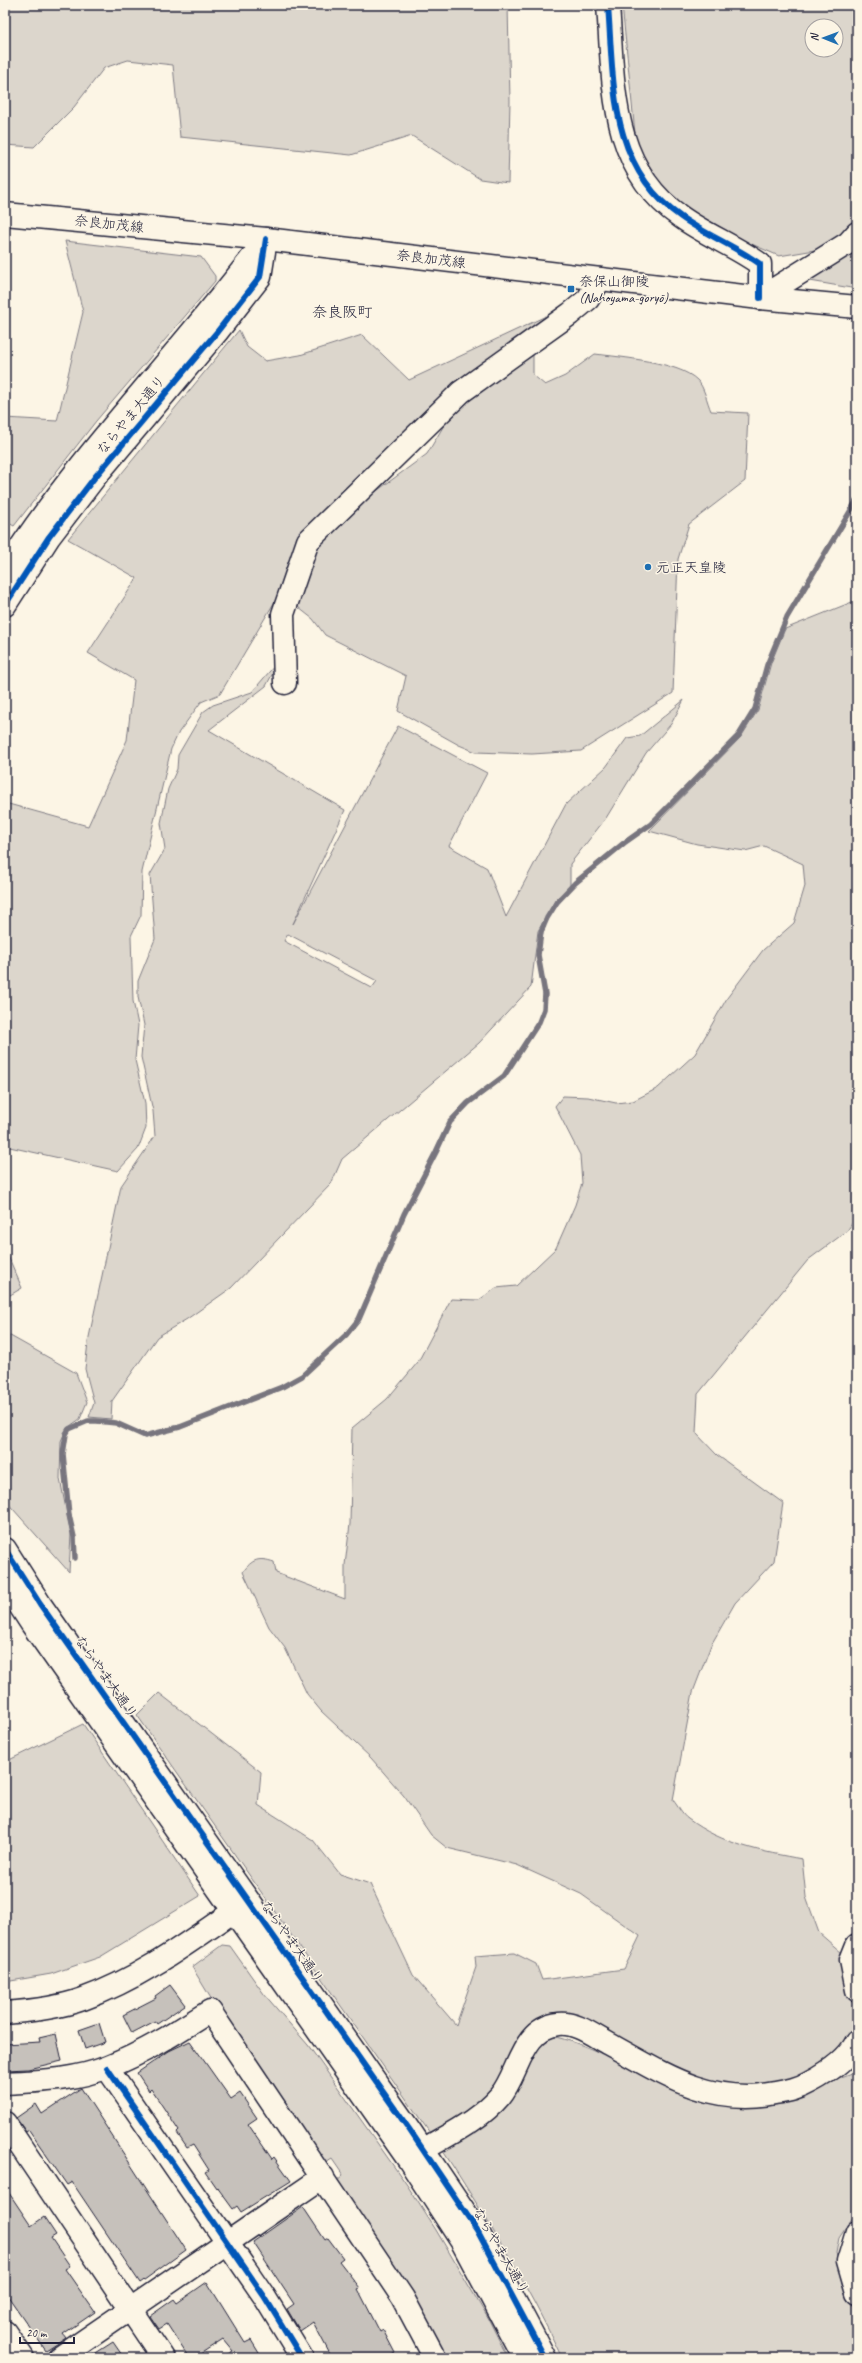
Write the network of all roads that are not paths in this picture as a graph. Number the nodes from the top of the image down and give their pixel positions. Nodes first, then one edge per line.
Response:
1 (608, 5) edge
2 (5, 214) edge
3 (857, 233) edge
4 (266, 239) junction
5 (600, 279) junction
6 (760, 298) junction
7 (857, 307) edge
8 (5, 571) edge
9 (5, 605) edge
10 (286, 683) dead end
11 (7, 1553) edge
12 (5, 1583) edge
13 (102, 1709) junction
14 (241, 1906) junction
15 (857, 1944) edge
16 (857, 1990) edge
17 (5, 2013) edge
18 (857, 2042) edge
19 (107, 2068) junction
20 (5, 2083) edge
21 (5, 2123) edge
22 (415, 2155) junction
23 (323, 2177) junction
24 (857, 2232) edge
25 (227, 2243) junction
26 (857, 2293) edge
27 (130, 2309) junction
28 (5, 2332) edge
29 (23, 2358) edge
30 (59, 2358) edge
31 (163, 2358) edge
32 (302, 2358) edge
33 (436, 2358) edge
34 (524, 2358) edge
35 (545, 2358) edge

1 - 6 street
2 - 4 street, 奈良加茂線
3 - 6 street
4 - 5 street, 奈良加茂線
4 - 8 street, ならやま大通り
4 - 9 street, ならやま大通り
5 - 6 street, 奈良加茂線
5 - 10 street
6 - 7 street, 奈良加茂線
11 - 13 street, ならやま大通り
12 - 13 street, ならやま大通り
13 - 14 street, ならやま大通り
14 - 17 street
14 - 22 street, ならやま大通り
15 - 16 street
18 - 22 street
19 - 20 street
19 - 23 street
19 - 25 street
21 - 27 street
22 - 34 street, ならやま大通り
22 - 35 street, ならやま大通り
23 - 25 street
23 - 33 street
24 - 26 street
25 - 27 street
25 - 32 street
27 - 30 street
27 - 31 street
28 - 29 street

